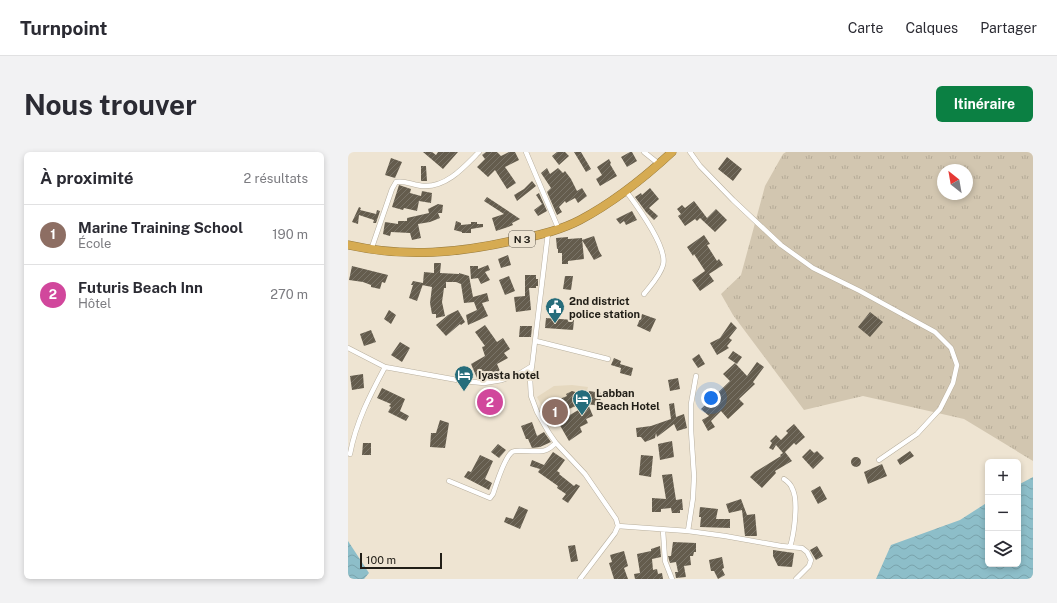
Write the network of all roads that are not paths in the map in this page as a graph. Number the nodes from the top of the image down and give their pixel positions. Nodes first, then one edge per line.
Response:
1 (479, 152) edge
2 (526, 152) edge
3 (644, 152) edge
4 (672, 152) edge
5 (690, 152) edge
6 (658, 164) junction
7 (626, 191) junction
8 (559, 230) junction
9 (548, 233) junction
10 (348, 245) edge
11 (371, 250) junction
12 (644, 294) dead end
13 (536, 342) junction
14 (348, 348) edge
15 (608, 359) dead end
16 (385, 366) junction
17 (532, 366) junction
18 (696, 376) dead end
19 (556, 443) junction
20 (350, 454) dead end
21 (879, 460) dead end
22 (784, 479) dead end
23 (449, 481) dead end
24 (618, 526) junction
25 (663, 530) junction
26 (688, 532) junction
27 (790, 547) junction
28 (580, 579) edge
29 (672, 579) edge
30 (796, 579) edge

1 - 11 street
2 - 8 street
3 - 6 street
4 - 6 highway, N 3
5 - 21 street
6 - 7 highway, N 3
7 - 8 highway, N 3
7 - 12 street
8 - 9 highway, N 3
9 - 11 highway, N 3
9 - 13 street
10 - 11 highway, N 3
13 - 15 street
13 - 17 street
14 - 16 street
16 - 17 street
16 - 20 street
17 - 19 street
18 - 26 street
19 - 23 street
19 - 24 street
22 - 27 street
24 - 25 street
24 - 28 street
25 - 26 street
25 - 29 street
26 - 27 street
27 - 30 street

